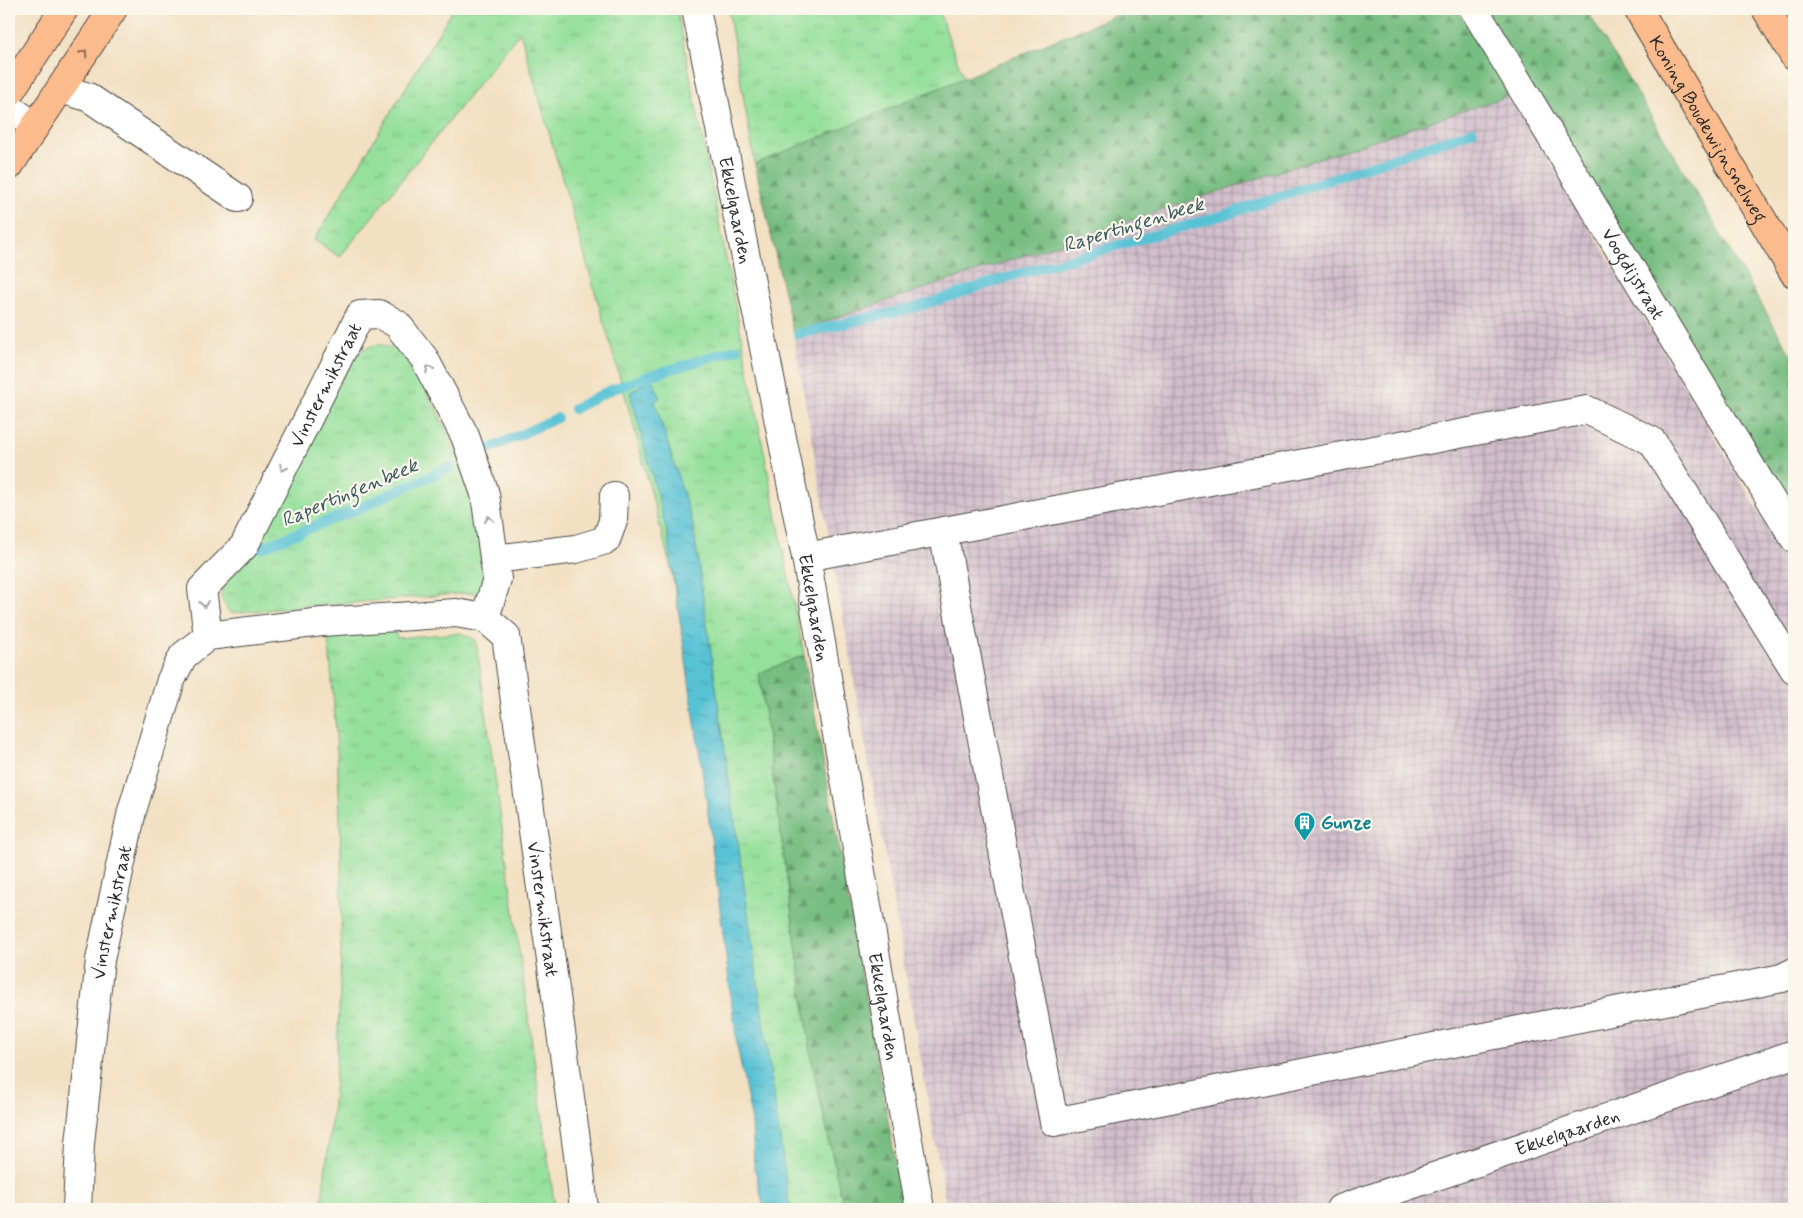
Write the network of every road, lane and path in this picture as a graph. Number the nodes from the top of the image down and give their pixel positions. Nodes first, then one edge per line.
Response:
1 (64, 9) edge
2 (113, 9) edge
3 (696, 9) edge
4 (1474, 9) edge
5 (1638, 9) edge
6 (1766, 9) edge
7 (1794, 56) edge
8 (61, 89) junction
9 (9, 93) edge
10 (9, 108) edge
11 (35, 126) junction
12 (9, 166) edge
13 (238, 198) dead end
14 (1794, 273) edge
15 (614, 496) dead end
16 (943, 531) junction
17 (1794, 538) edge
18 (806, 556) junction
19 (494, 559) junction
20 (485, 618) junction
21 (208, 636) junction
22 (1794, 668) edge
23 (1794, 972) edge
24 (1794, 1054) edge
25 (77, 1209) edge
26 (584, 1209) edge
27 (920, 1209) edge
28 (1340, 1209) edge

1 - 9 main road
8 -> 2 main road
3 - 18 street, Ekkelgaarden
4 - 17 street, Voogdijstraat
5 - 14 main road, Koning Boudewijnsnelweg
6 - 7 main road
8 - 11 main road
8 - 13 street
10 - 11 street
11 - 12 main road
15 - 19 street
16 - 18 street
16 - 22 street
16 - 23 street
18 - 27 street, Ekkelgaarden
19 - 20 street, Vinstermikstraat
19 -> 21 street, Vinstermikstraat
20 - 21 street
20 - 26 street, Vinstermikstraat
21 - 25 street, Vinstermikstraat
24 - 28 street, Ekkelgaarden

